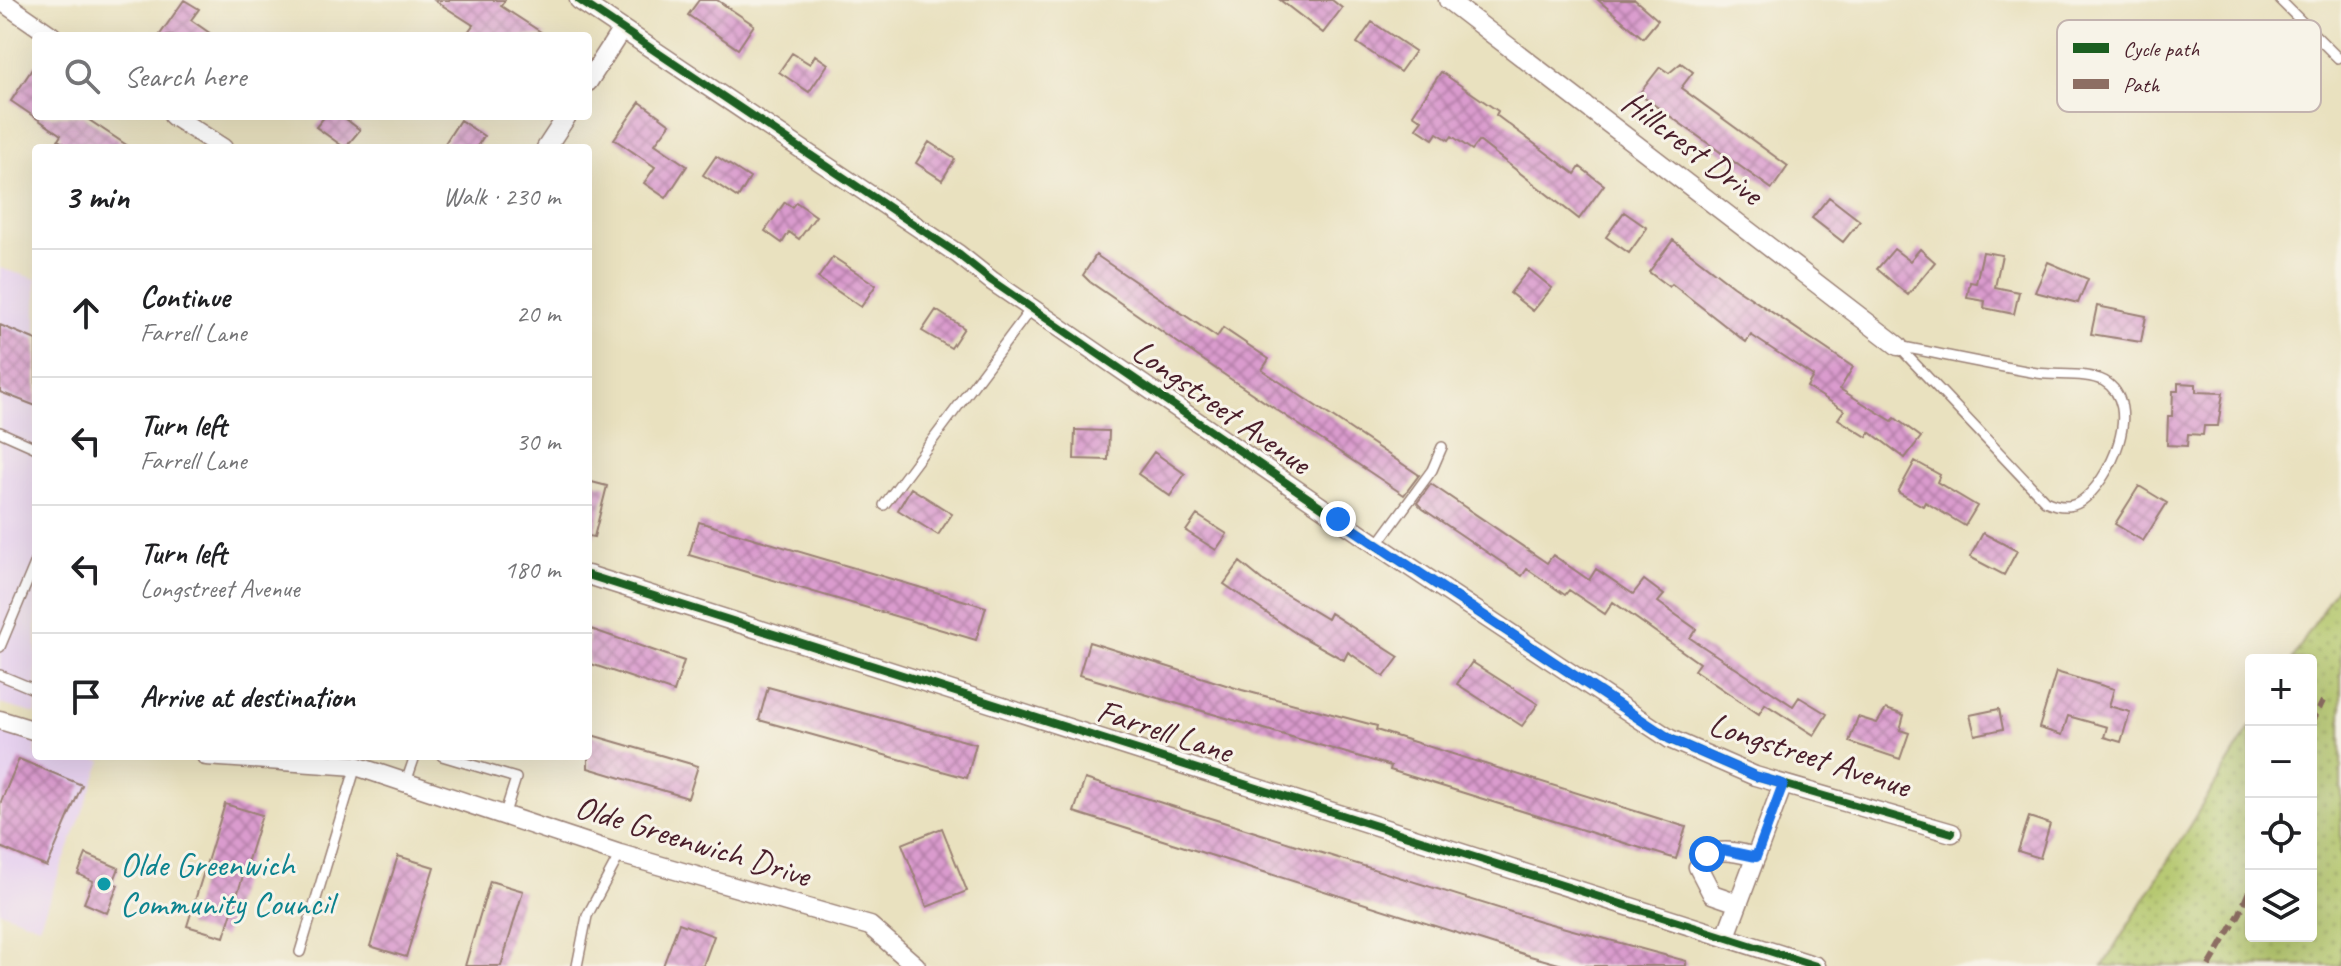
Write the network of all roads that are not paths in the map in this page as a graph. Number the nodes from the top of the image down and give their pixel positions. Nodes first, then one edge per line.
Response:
1 (0, 0) edge
2 (579, 0) edge
3 (1448, 0) edge
4 (2280, 0) edge
5 (2300, 20) edge
6 (622, 29) junction
7 (46, 32) edge
8 (2321, 41) edge
9 (2338, 58) dead end
10 (592, 76) edge
11 (179, 120) edge
12 (564, 120) edge
13 (217, 144) edge
14 (549, 144) edge
15 (1033, 306) junction
16 (1898, 346) junction
17 (0, 432) edge
18 (32, 446) edge
19 (1442, 447) dead end
20 (884, 505) dead end
21 (1377, 545) junction
22 (32, 571) edge
23 (592, 576) edge
24 (0, 647) edge
25 (0, 675) edge
26 (32, 688) edge
27 (0, 720) edge
28 (32, 730) edge
29 (327, 760) edge
30 (414, 760) edge
31 (455, 760) edge
32 (357, 761) edge
33 (406, 782) junction
34 (1783, 784) junction
35 (505, 813) junction
36 (1952, 833) dead end
37 (620, 854) junction
38 (1756, 857) junction
39 (1738, 903) junction
40 (1726, 936) junction
41 (300, 952) dead end
42 (577, 966) edge
43 (916, 966) edge
44 (1816, 966) edge

1 - 7 street
2 - 6 street, Longstreet Avenue
3 - 16 street, Hillcrest Drive
4 - 5 lane
6 - 10 street
6 - 15 street, Longstreet Avenue
8 - 9 lane
11 - 13 street
12 - 14 street
15 - 20 lane
15 - 21 street, Longstreet Avenue
16 - 16 lane
17 - 18 lane
19 - 21 lane
21 - 34 street, Longstreet Avenue
22 - 24 lane
23 - 40 street, Farrell Lane
25 - 26 lane
27 - 28 street
29 - 32 street, Olde Greenwich Drive
30 - 33 lane
31 - 35 lane
32 - 33 street, Olde Greenwich Drive
32 - 41 lane
33 - 35 street, Olde Greenwich Drive
34 - 36 street, Longstreet Avenue
34 - 38 street
35 - 37 street, Olde Greenwich Drive
37 - 42 lane
37 - 43 street, Olde Greenwich Drive
38 - 39 street
38 - 39 street
39 - 40 street
40 - 44 street, Farrell Lane

